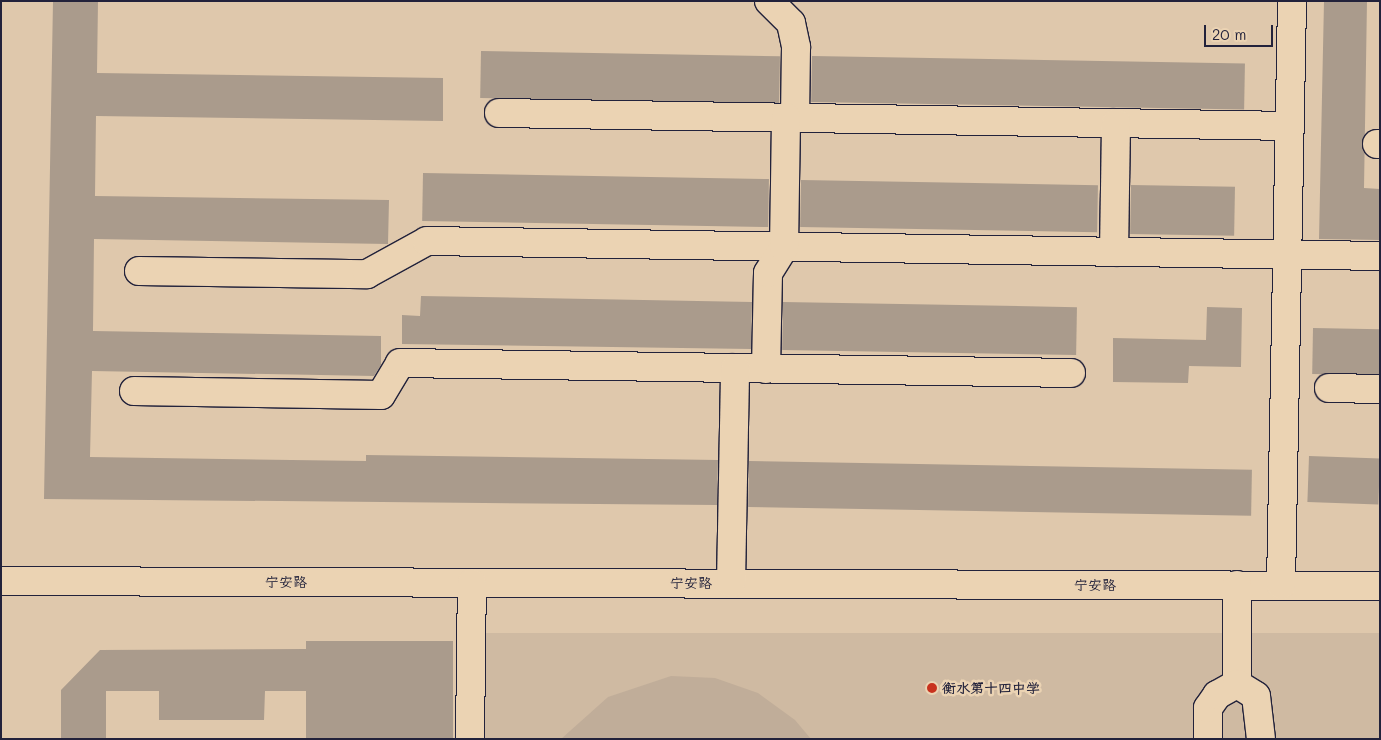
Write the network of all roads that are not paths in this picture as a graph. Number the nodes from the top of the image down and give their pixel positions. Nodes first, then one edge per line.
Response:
1 (769, 1) edge
2 (1292, 1) edge
3 (499, 113) dead end
4 (790, 117) junction
5 (1116, 123) junction
6 (1289, 126) junction
7 (784, 247) junction
8 (1114, 252) junction
9 (1287, 255) junction
10 (1380, 256) edge
11 (139, 271) dead end
12 (735, 368) junction
13 (766, 369) junction
14 (1071, 373) dead end
15 (1329, 388) dead end
16 (1380, 388) edge
17 (134, 392) dead end
18 (1, 581) edge
19 (472, 583) junction
20 (731, 583) junction
21 (1237, 585) junction
22 (1281, 585) junction
23 (1380, 586) edge
24 (1237, 684) junction
25 (470, 739) edge
26 (1208, 739) edge
27 (1261, 739) edge

1 - 4 street
2 - 6 street
3 - 4 street
4 - 5 street
4 - 7 street
5 - 6 street
5 - 8 street
6 - 9 street
7 - 8 street
7 - 11 street
7 - 13 street
8 - 9 street
9 - 10 street
9 - 22 street
12 - 13 street
12 - 17 street
12 - 20 street
13 - 14 street
15 - 16 street
18 - 19 street, 宁安路
19 - 20 street, 宁安路
19 - 25 street
20 - 21 street, 宁安路
21 - 22 street, 宁安路
21 - 24 street
22 - 23 street, 宁安路
24 - 26 street
24 - 27 street

